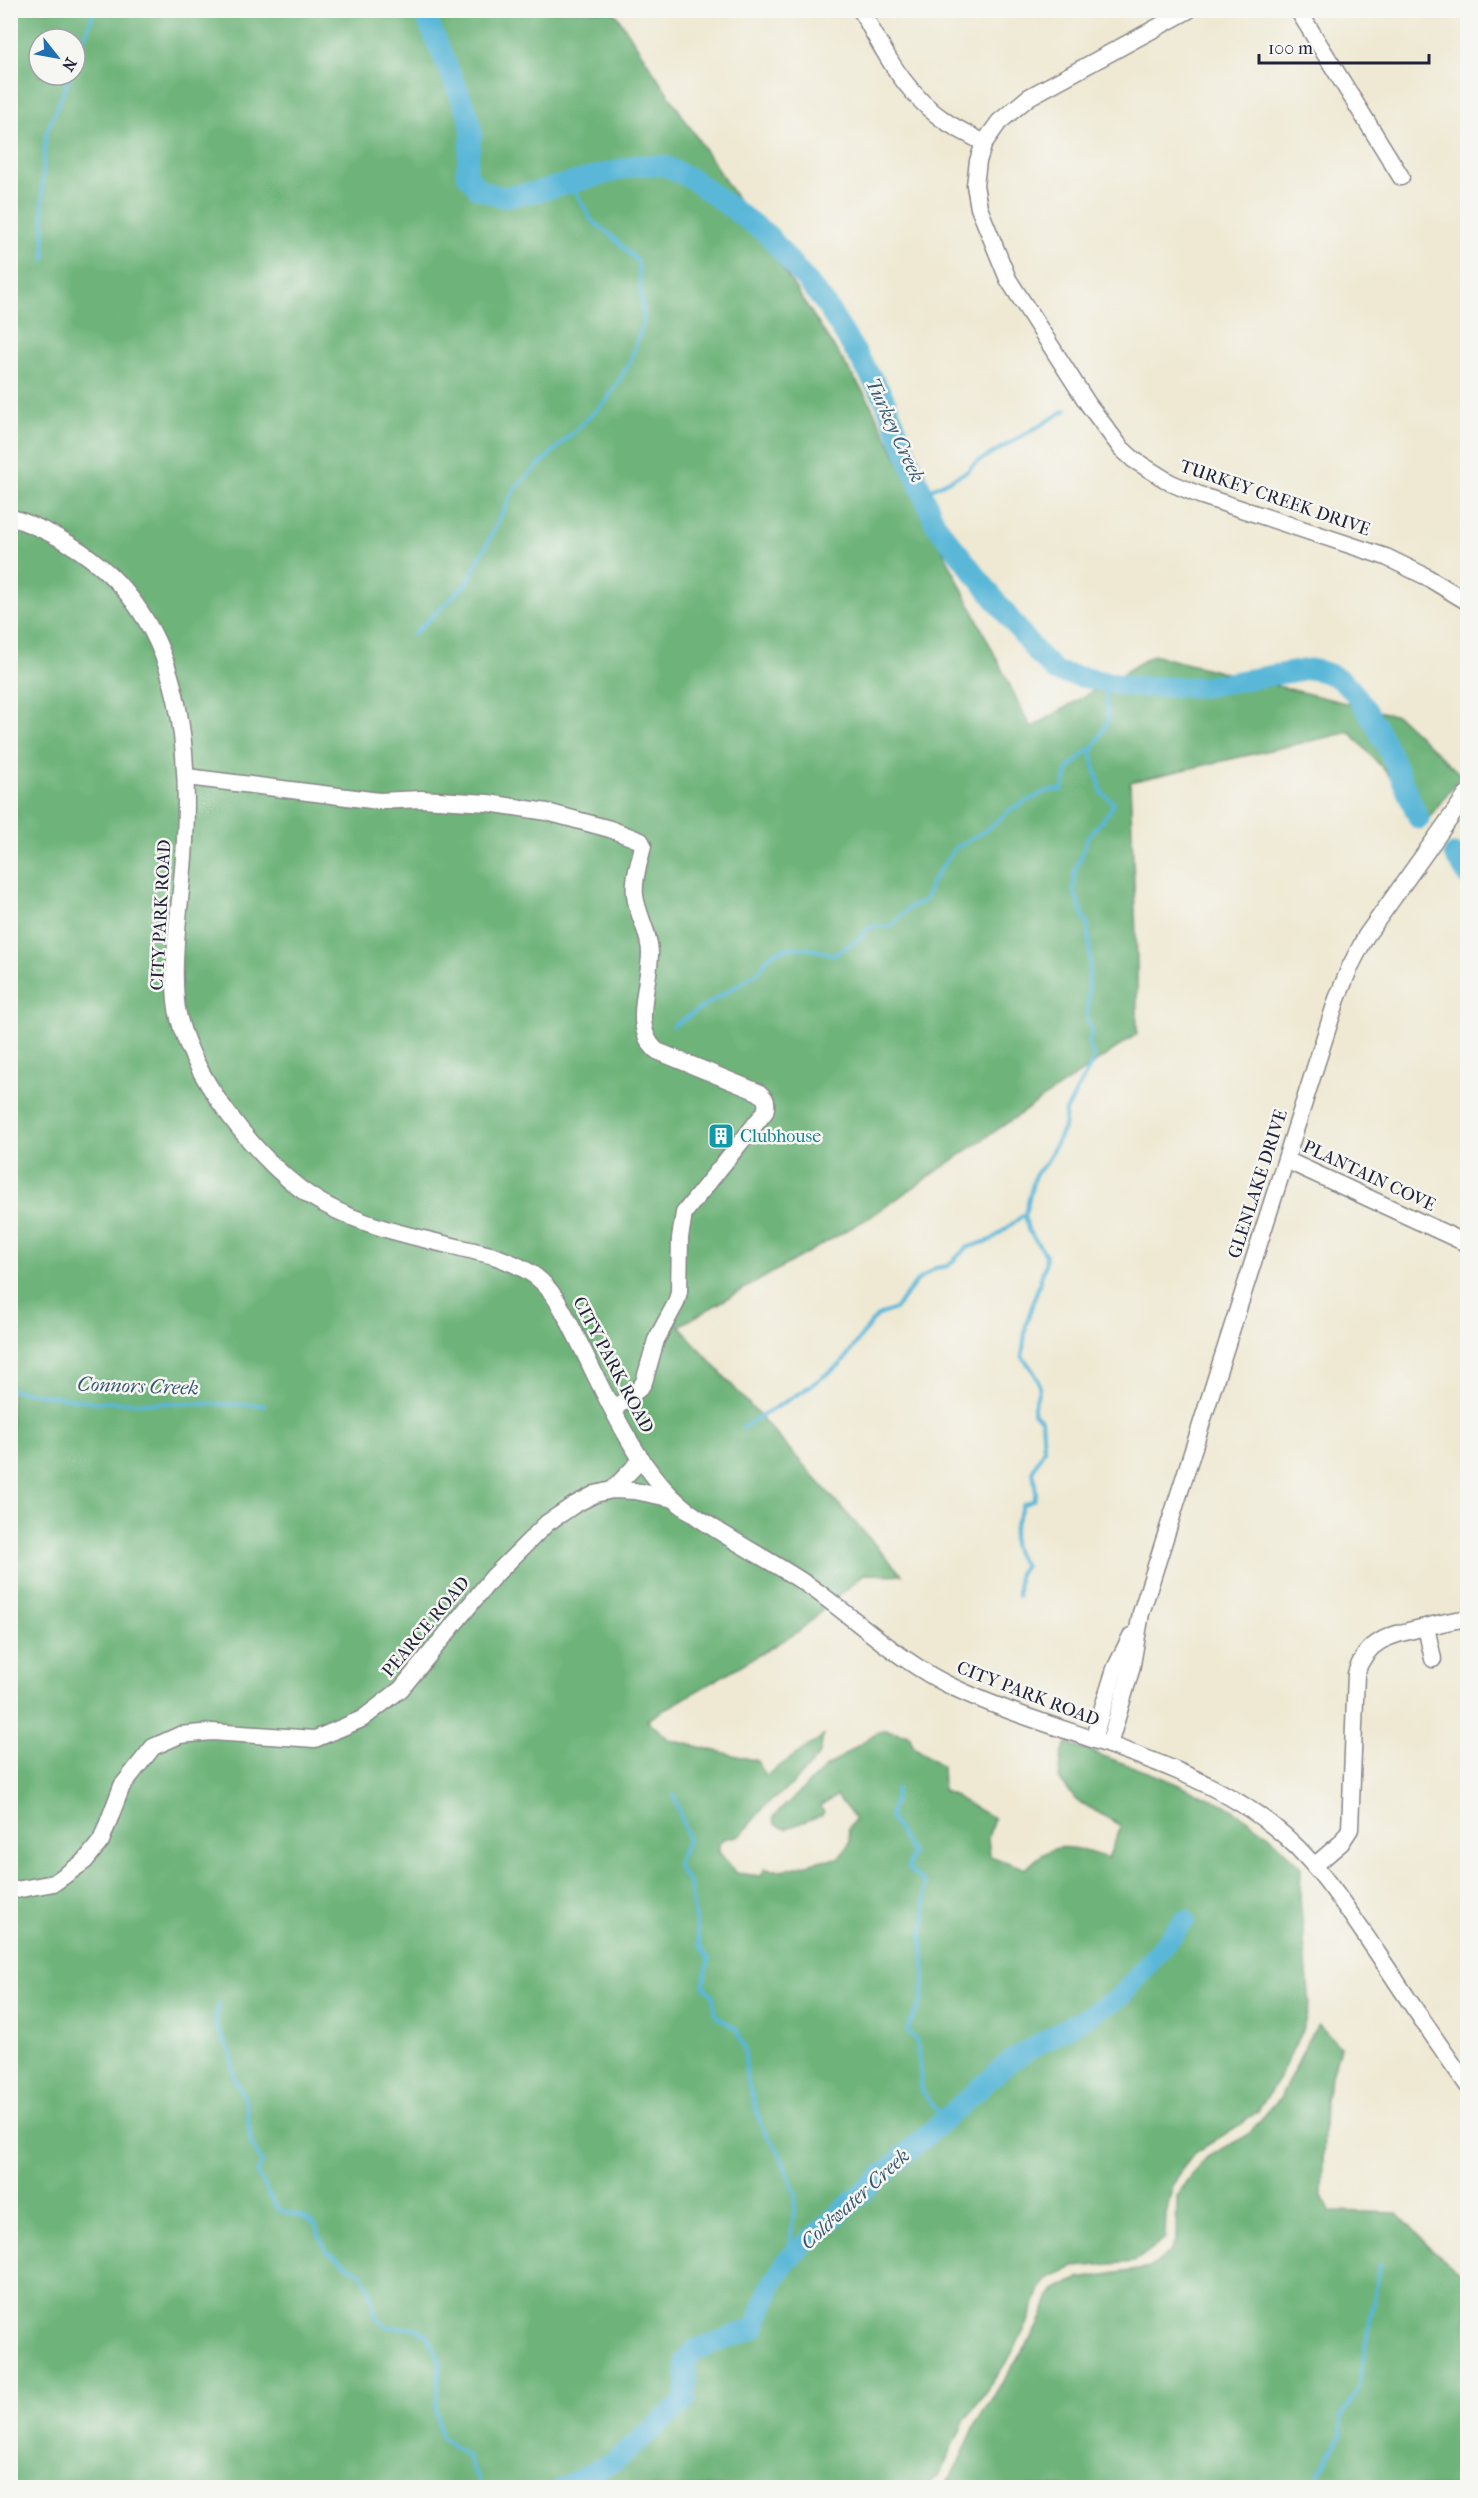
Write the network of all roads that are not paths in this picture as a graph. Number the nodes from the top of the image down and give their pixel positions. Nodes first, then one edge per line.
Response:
1 (861, 10) edge
2 (1189, 10) edge
3 (1298, 10) edge
4 (984, 143) junction
5 (1401, 177) dead end
6 (10, 517) edge
7 (1467, 602) edge
8 (187, 777) junction
9 (1467, 793) edge
10 (1286, 1160) junction
11 (1467, 1244) edge
12 (614, 1409) junction
13 (642, 1460) junction
14 (612, 1490) junction
15 (674, 1499) junction
16 (1467, 1619) edge
17 (1426, 1627) junction
18 (1433, 1659) dead end
19 (1101, 1742) junction
20 (1314, 1866) junction
21 (10, 1891) edge
22 (1467, 2086) edge

1 - 4 street
2 - 4 street, TURKEY CREEK DRIVE
3 - 5 street
4 - 7 street, TURKEY CREEK DRIVE
6 - 8 street, CITY PARK ROAD
8 - 12 street, CITY PARK ROAD
8 - 12 street
9 - 10 street, GLENLAKE DRIVE
10 - 11 street, PLANTAIN COVE
10 - 19 street, GLENLAKE DRIVE
12 - 13 street, CITY PARK ROAD
13 - 14 street
13 - 15 street, CITY PARK ROAD
14 - 15 street, PEARCE ROAD
14 - 21 street, PEARCE ROAD
15 - 19 street, CITY PARK ROAD
16 - 17 street
17 - 18 street
17 - 20 street
19 - 20 street, CITY PARK ROAD
20 - 22 street, CITY PARK ROAD

